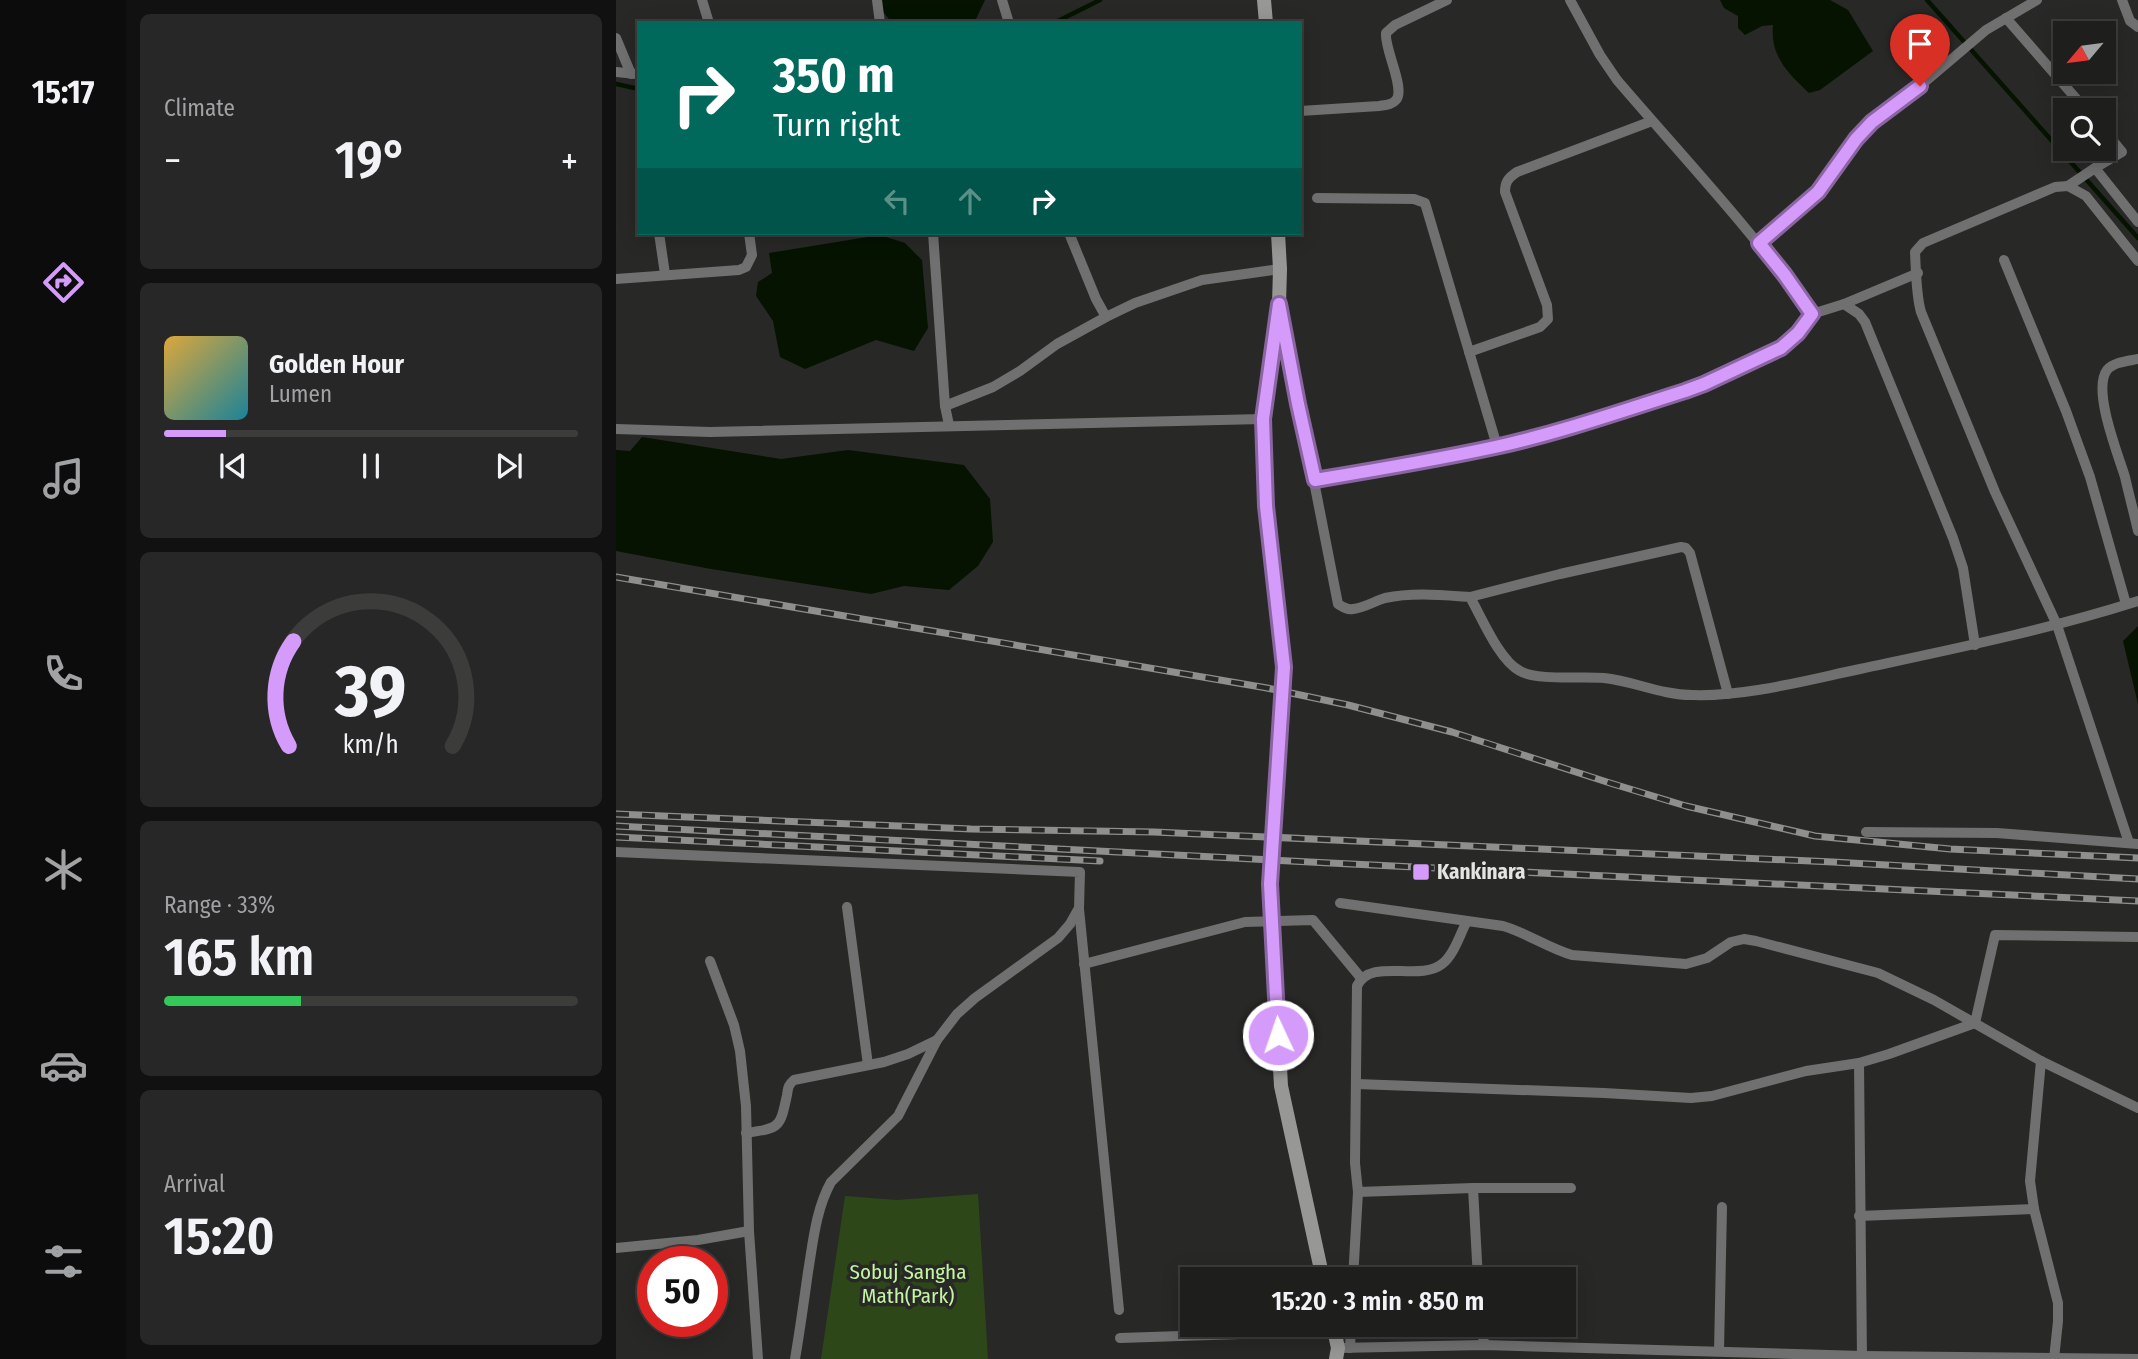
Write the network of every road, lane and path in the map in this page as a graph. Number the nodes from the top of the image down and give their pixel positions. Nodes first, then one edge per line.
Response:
1 (702, 0) edge
2 (877, 0) edge
3 (1002, 0) edge
4 (1264, 0) edge
5 (1447, 0) edge
6 (1570, 0) edge
7 (2037, 0) edge
8 (2122, 0) edge
9 (2006, 18) junction
10 (708, 21) edge
11 (880, 21) edge
12 (1005, 21) edge
13 (1266, 21) edge
14 (2138, 27) edge
15 (616, 38) edge
16 (616, 72) edge
17 (635, 74) edge
18 (2076, 98) edge
19 (1302, 111) edge
20 (1652, 121) junction
21 (2107, 161) edge
22 (2095, 168) junction
23 (2068, 186) junction
24 (1317, 198) dead end
25 (2138, 222) edge
26 (659, 235) edge
27 (749, 235) edge
28 (933, 235) edge
29 (1070, 235) edge
30 (1278, 235) edge
31 (1759, 243) junction
32 (2004, 260) dead end
33 (2138, 261) edge
34 (1280, 268) junction
35 (1918, 273) junction
36 (665, 274) junction
37 (616, 279) edge
38 (1279, 304) junction
39 (1844, 304) junction
40 (1812, 314) junction
41 (1105, 317) junction
42 (1469, 352) junction
43 (2138, 359) edge
44 (945, 406) junction
45 (1263, 419) junction
46 (948, 425) junction
47 (616, 429) edge
48 (1497, 446) junction
49 (1315, 480) junction
50 (2138, 531) edge
51 (1470, 597) junction
52 (2138, 601) edge
53 (2126, 604) junction
54 (2057, 625) junction
55 (1975, 645) junction
56 (1728, 694) junction
57 (1866, 832) dead end
58 (2133, 843) edge
59 (616, 852) edge
60 (1340, 903) dead end
61 (847, 907) dead end
62 (1079, 908) junction
63 (1467, 921) junction
64 (2138, 937) edge
65 (710, 961) dead end
66 (1084, 964) junction
67 (1361, 978) junction
68 (1975, 1023) junction
69 (937, 1040) junction
70 (2041, 1061) junction
71 (1859, 1063) junction
72 (868, 1065) junction
73 (1357, 1084) junction
74 (2138, 1108) edge
75 (746, 1133) junction
76 (1473, 1188) junction
77 (1571, 1188) dead end
78 (1358, 1192) junction
79 (1722, 1206) dead end
80 (2034, 1209) junction
81 (1859, 1216) junction
82 (748, 1231) junction
83 (616, 1248) edge
84 (1320, 1267) edge
85 (1354, 1267) edge
86 (1477, 1267) edge
87 (1119, 1310) dead end
88 (1180, 1335) edge
89 (1483, 1337) edge
90 (1120, 1338) dead end
91 (1484, 1345) junction
92 (1341, 1351) edge
93 (1719, 1351) junction
94 (1615, 1354) edge
95 (1862, 1357) edge
96 (1969, 1358) edge
97 (2054, 1358) edge
98 (758, 1359) edge
99 (795, 1359) edge
100 (2138, 1359) edge

1 - 10 street
2 - 11 street
3 - 12 street
4 - 13 main road
5 - 19 street
6 - 20 street
7 - 9 street
8 - 14 street
9 - 18 street
9 - 31 street
15 - 17 street
16 - 17 street
20 - 31 street
20 - 42 street
21 - 22 street
22 - 23 street
22 - 25 street
23 - 33 street
23 - 35 street
24 - 42 street
26 - 36 street
27 - 36 street
28 - 44 street
29 - 41 street
30 - 34 main road
31 - 40 street
32 - 53 street
34 - 38 main road
34 - 41 street
35 - 39 street
35 - 54 street
36 - 37 street
38 - 45 main road
38 - 49 street
39 - 40 street
39 - 55 street
40 - 48 street
41 - 44 street
42 - 48 street
43 - 50 street
44 - 46 street
45 - 46 street
45 - 84 main road
46 - 47 street
48 - 49 street
49 - 51 street
51 - 56 street
51 - 56 street
52 - 53 street
53 - 54 street
54 - 55 street
54 - 58 street
55 - 56 street
57 - 58 street
59 - 62 street
60 - 63 street
61 - 72 street
62 - 66 street
62 - 69 street
63 - 67 street
63 - 68 street
64 - 68 street
65 - 75 street
66 - 67 street
66 - 87 street
67 - 73 street
68 - 70 street
68 - 71 street
69 - 72 street
69 - 99 street
70 - 74 street
70 - 80 street
71 - 73 street
71 - 81 street
72 - 75 street
73 - 78 street
75 - 82 street
76 - 77 street
76 - 78 street
76 - 86 street
78 - 85 street
79 - 93 street
80 - 81 street
80 - 97 street
81 - 95 street
82 - 83 street
82 - 98 street
88 - 90 street
89 - 91 street
91 - 92 street
91 - 94 street
93 - 94 street
93 - 95 street
95 - 96 street
96 - 97 street
97 - 100 street

